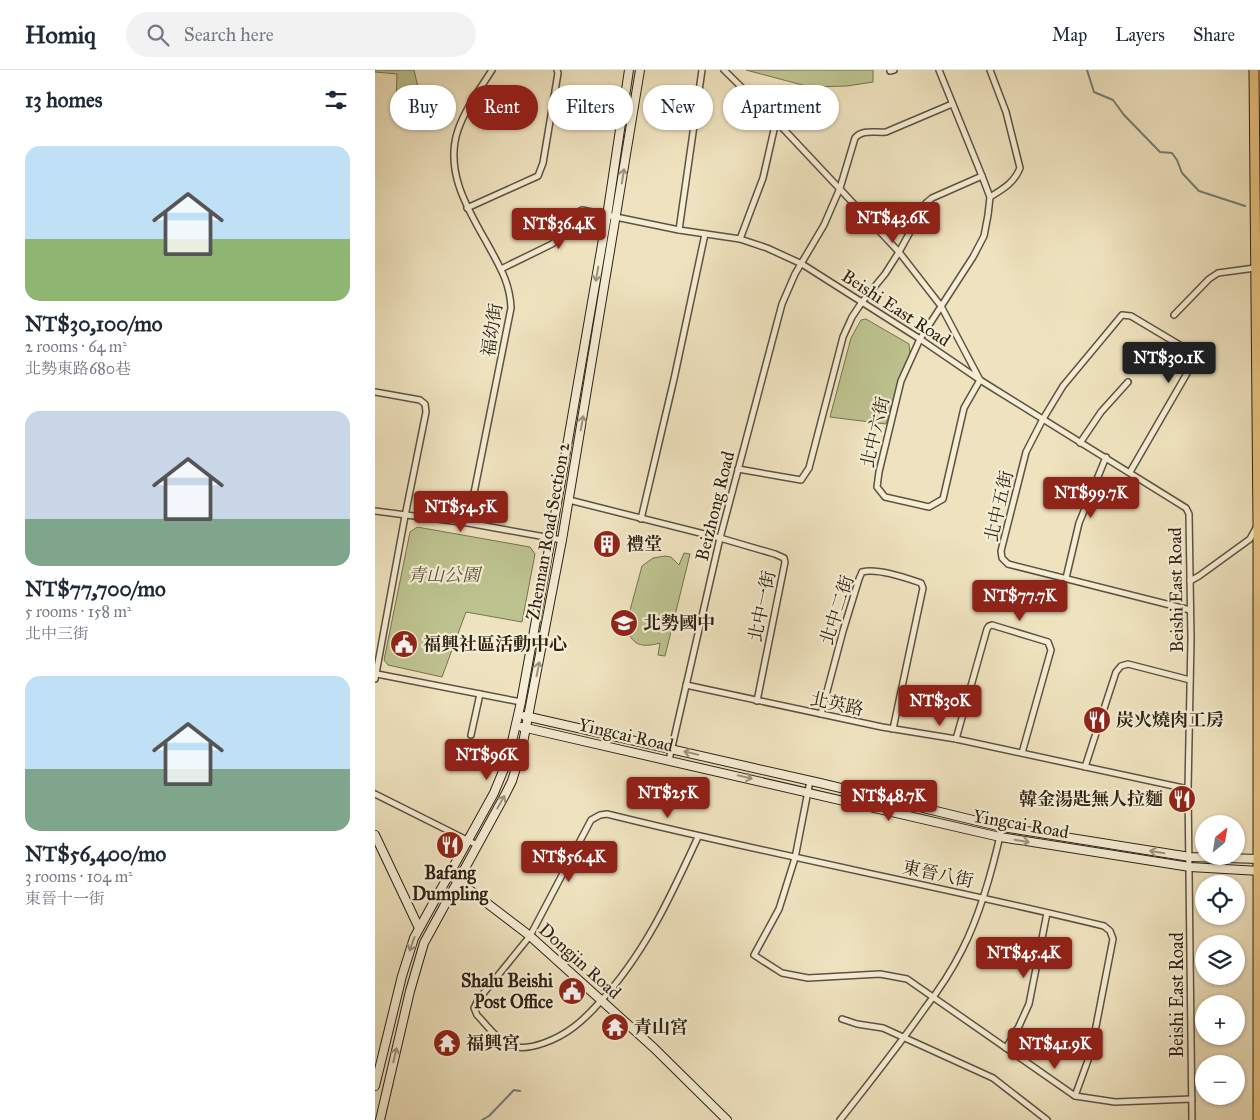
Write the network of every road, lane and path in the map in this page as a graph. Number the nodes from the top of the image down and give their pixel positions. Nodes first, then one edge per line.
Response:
1 (491, 70) edge
2 (557, 70) edge
3 (629, 70) edge
4 (640, 70) edge
5 (702, 70) edge
6 (725, 70) edge
7 (939, 70) edge
8 (990, 70) edge
9 (1254, 70) edge
10 (740, 85) edge
11 (952, 104) junction
12 (774, 130) edge
13 (785, 130) edge
14 (982, 176) junction
15 (840, 188) junction
16 (990, 197) junction
17 (467, 208) junction
18 (607, 216) junction
19 (617, 218) junction
20 (679, 230) junction
21 (705, 234) junction
22 (740, 239) junction
23 (899, 252) junction
24 (802, 264) junction
25 (1255, 268) junction
26 (501, 269) junction
27 (862, 302) junction
28 (941, 306) junction
29 (1174, 315) dead end
30 (920, 339) junction
31 (980, 380) junction
32 (1128, 382) dead end
33 (375, 392) edge
34 (1043, 418) junction
35 (1080, 443) junction
36 (1106, 458) junction
37 (738, 469) junction
38 (1130, 472) junction
39 (569, 500) junction
40 (375, 511) edge
41 (405, 516) junction
42 (641, 520) junction
43 (469, 523) junction
44 (1259, 526) edge
45 (551, 538) junction
46 (720, 538) junction
47 (562, 540) junction
48 (1067, 578) junction
49 (1190, 581) junction
50 (1190, 610) junction
51 (376, 676) edge
52 (1191, 680) junction
53 (686, 685) junction
54 (480, 694) junction
55 (757, 701) junction
56 (521, 702) junction
57 (518, 714) junction
58 (821, 714) junction
59 (529, 717) junction
60 (516, 726) junction
61 (527, 728) junction
62 (893, 729) junction
63 (471, 735) dead end
64 (955, 739) junction
65 (672, 748) junction
66 (1022, 753) junction
67 (669, 760) junction
68 (1085, 767) junction
69 (810, 781) junction
70 (1189, 789) junction
71 (808, 792) junction
72 (375, 794) edge
73 (1002, 827) junction
74 (375, 835) edge
75 (698, 837) junction
76 (1000, 837) junction
77 (468, 840) junction
78 (477, 845) junction
79 (1190, 857) junction
80 (795, 858) junction
81 (1259, 858) edge
82 (1190, 867) junction
83 (1260, 871) edge
84 (448, 874) junction
85 (457, 880) junction
86 (983, 897) junction
87 (1047, 913) junction
88 (419, 928) junction
89 (530, 936) junction
90 (933, 997) junction
91 (602, 1000) junction
92 (842, 1019) dead end
93 (904, 1038) junction
94 (1006, 1048) junction
95 (1259, 1055) edge
96 (375, 1086) edge
97 (1075, 1096) junction
98 (1192, 1099) junction
99 (380, 1120) edge
100 (727, 1120) edge
101 (840, 1120) edge
102 (1047, 1120) edge
103 (1192, 1120) edge
104 (1258, 1120) edge

1 - 17 street, 福幼街
2 - 17 street
3 - 18 street, Zhennan Road Section 2
19 -> 4 street, Zhennan Road Section 2
5 - 20 street
6 - 10 street
7 - 11 street
8 - 16 street
9 - 25 main road
11 - 14 street
11 - 15 street, Beizhong Road
12 - 22 street
13 - 15 street
14 - 16 street
14 - 23 street
15 - 23 street
15 - 24 street, Beizhong Road
16 - 28 street
17 - 26 street, 福幼街
18 - 19 street, Beishi East Road
18 - 26 street, Beishi East Road
18 -> 45 street, Zhennan Road Section 2
19 - 20 street, Beishi East Road
39 -> 19 street, Zhennan Road Section 2
20 - 21 street, Beishi East Road
21 - 22 street, Beishi East Road
21 - 42 street
22 - 24 street, Beishi East Road
23 - 27 street
23 - 28 street
24 - 27 street, Beishi East Road
24 - 37 street, Beizhong Road
25 - 29 street
25 - 44 main road
26 - 43 street, 福幼街
27 - 30 street, Beishi East Road
27 - 37 street
28 - 30 street
28 - 31 street
30 - 31 street, Beishi East Road
30 - 31 street, 北中六街
31 - 34 street, Beishi East Road
32 - 35 street
33 - 41 street
34 - 35 street, Beishi East Road
34 - 38 street
34 - 48 street, 北中五街
35 - 36 street, Beishi East Road
36 - 38 street, Beishi East Road
36 - 48 street
37 - 46 street, Beizhong Road
38 - 49 street, Beishi East Road
39 - 42 street, 北中一街
39 - 47 street, Zhennan Road Section 2
40 - 41 street
41 - 43 street
41 - 51 street
42 - 46 street, 北中一街
43 - 45 street
44 - 49 street
44 - 81 main road
45 - 47 street
45 - 56 street, Zhennan Road Section 2
46 - 53 street, Beizhong Road
46 - 55 street, 北中一街
59 -> 47 street, Zhennan Road Section 2
48 - 50 street, 北中五街
49 - 50 street, Beishi East Road
50 - 52 street, Beishi East Road
51 - 54 street
52 - 68 street
52 - 70 street, Beishi East Road
53 - 55 street, 北英路
53 - 65 street, Beizhong Road
54 - 56 street
54 - 63 street
55 - 58 street, 北英路
56 - 57 street, Zhennan Road Section 2
57 - 59 street, Yingcai Road
57 - 60 street, Zhennan Road Section 2
58 - 62 street, 北英路
58 - 62 street, 北中二街
59 - 61 street, Zhennan Road Section 2
59 - 65 street, Yingcai Road
60 - 61 street, Yingcai Road
60 - 77 street, Zhennan Road Section 2
61 - 67 street, Yingcai Road
78 -> 61 street, Zhennan Road Section 2
62 - 64 street, 北英路
64 - 66 street, 北英路
64 - 66 street
65 - 67 street, Beizhong Road
69 -> 65 street, Yingcai Road
66 - 68 street, 北英路
67 -> 71 street, Yingcai Road
68 - 70 street, 北英路
69 - 71 street
69 - 73 street, Yingcai Road
70 - 79 street, Beishi East Road
71 - 76 street, Yingcai Road
71 - 80 street
72 - 77 street
73 - 76 street
79 -> 73 street, Yingcai Road
74 - 88 street
75 - 80 street, 東晉八街
75 - 89 street, 東晉八街
75 - 91 street
76 -> 82 street, Yingcai Road
76 - 86 street
77 - 78 street
77 - 84 street, Zhennan Road Section 2
78 - 85 street, Zhennan Road Section 2
79 - 81 street, Yingcai Road
79 - 82 street, Beishi East Road
80 - 86 street, 東晉八街
80 - 90 street
81 - 83 main road
82 - 83 street, Yingcai Road
82 - 98 street, Beishi East Road
83 - 95 main road
84 - 85 street, Dongjin Road
84 - 88 street, Zhennan Road Section 2
85 - 89 street, Dongjin Road
99 -> 85 street, Zhennan Road Section 2
86 - 87 street, 東晉八街
86 - 90 street
87 - 94 street
87 - 97 street, 東晉八街
88 -> 96 street, Zhennan Road Section 2
89 - 91 street, Dongjin Road
89 - 91 street
90 - 93 street
90 - 94 street
91 - 100 street, Dongjin Road
92 - 93 street
93 - 101 street
93 - 102 street
94 - 97 street
95 - 104 main road
97 - 98 street
98 - 103 street, Beishi East Road

